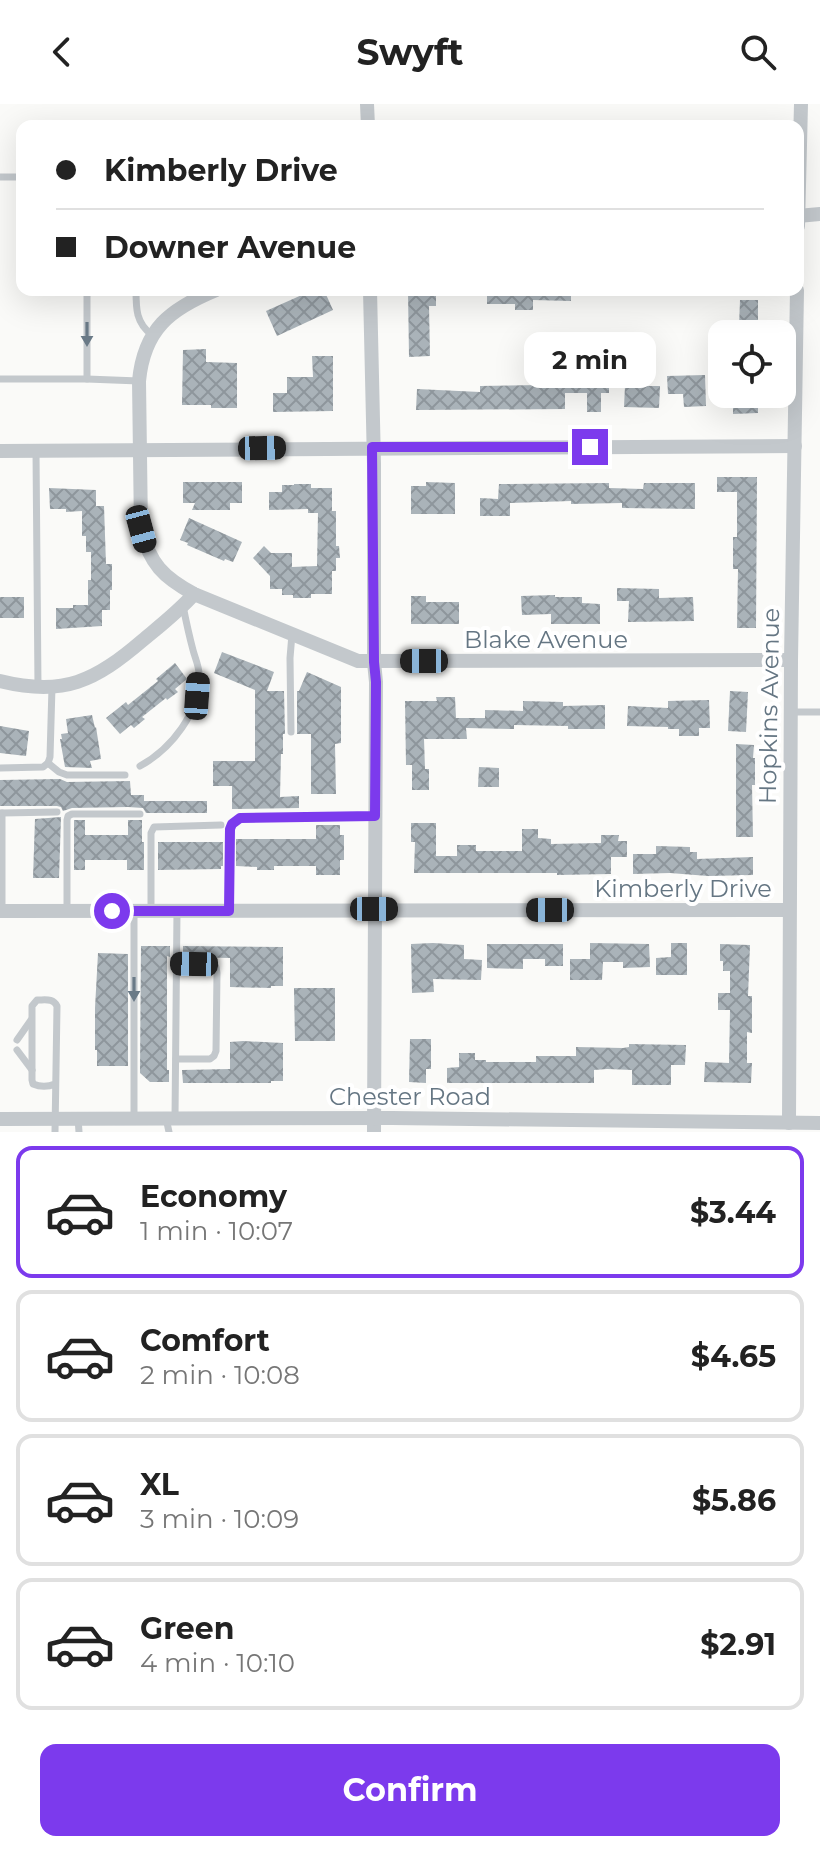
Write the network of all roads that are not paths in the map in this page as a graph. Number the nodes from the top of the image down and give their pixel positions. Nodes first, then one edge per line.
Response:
1 (87, 296) edge
2 (136, 296) edge
3 (201, 296) edge
4 (370, 296) edge
5 (797, 296) edge
6 (152, 335) junction
7 (0, 379) edge
8 (87, 379) junction
9 (139, 381) junction
10 (795, 446) junction
11 (372, 447) junction
12 (140, 450) junction
13 (0, 451) edge
14 (36, 451) junction
15 (194, 594) junction
16 (183, 606) junction
17 (292, 634) junction
18 (791, 660) junction
19 (374, 662) junction
20 (0, 681) edge
21 (45, 687) junction
22 (791, 712) junction
23 (820, 712) edge
24 (291, 732) dead end
25 (48, 763) junction
26 (140, 766) dead end
27 (0, 768) edge
28 (125, 775) dead end
29 (57, 812) dead end
30 (1, 813) edge
31 (140, 814) dead end
32 (375, 816) junction
33 (221, 825) dead end
34 (374, 909) junction
35 (789, 910) junction
36 (1, 911) edge
37 (67, 911) junction
38 (134, 911) junction
39 (151, 911) junction
40 (177, 911) junction
41 (229, 911) junction
42 (176, 964) junction
43 (32, 1018) junction
44 (17, 1040) dead end
45 (17, 1050) dead end
46 (176, 1059) junction
47 (32, 1070) junction
48 (55, 1084) junction
49 (134, 1118) junction
50 (0, 1119) edge
51 (170, 1123) edge
52 (789, 1123) junction
53 (820, 1123) edge
54 (55, 1125) edge
55 (78, 1125) edge
56 (374, 1125) edge

1 -> 8 lane
2 - 6 lane
3 - 6 street
4 - 11 street
5 - 10 street, Hopkins Avenue
6 - 9 street, Blake Avenue
7 - 8 lane
8 - 9 lane
9 - 12 street, Blake Avenue
10 - 11 street
10 - 18 street, Hopkins Avenue
11 - 12 street
11 - 19 street
12 - 14 street
12 - 15 street, Blake Avenue
13 - 14 street
14 - 21 lane
15 - 16 street
15 - 17 street, Blake Avenue
16 - 21 street
16 - 26 lane
17 - 19 street, Blake Avenue
17 - 24 lane
18 - 19 street, Blake Avenue
18 - 22 street, Hopkins Avenue
19 - 32 street
20 - 21 street
21 - 25 lane
22 - 23 lane
22 - 35 street, Hopkins Avenue
25 - 27 lane
25 - 28 lane
29 - 30 lane
30 - 36 lane
31 - 37 lane
32 - 34 street
32 - 41 lane
33 - 39 lane
34 - 35 street, Kimberly Drive
34 - 41 street, Kimberly Drive
34 - 56 street
35 - 52 street, Hopkins Avenue
36 - 37 street, Kimberly Drive
37 - 38 street, Kimberly Drive
38 - 39 street, Kimberly Drive
38 -> 49 lane
39 - 40 street, Kimberly Drive
40 - 41 street, Kimberly Drive
40 - 42 lane
42 - 46 lane
42 - 46 lane
43 - 44 lane
43 - 47 lane
43 - 48 lane
45 - 47 lane
46 - 51 lane
47 - 48 lane
48 - 54 lane
49 - 51 street, Chester Road
49 - 55 street, Chester Road
50 - 54 street, Chester Road
51 - 56 street, Chester Road
52 - 53 street, Chester Road
52 - 56 street, Chester Road
54 - 55 street, Chester Road

